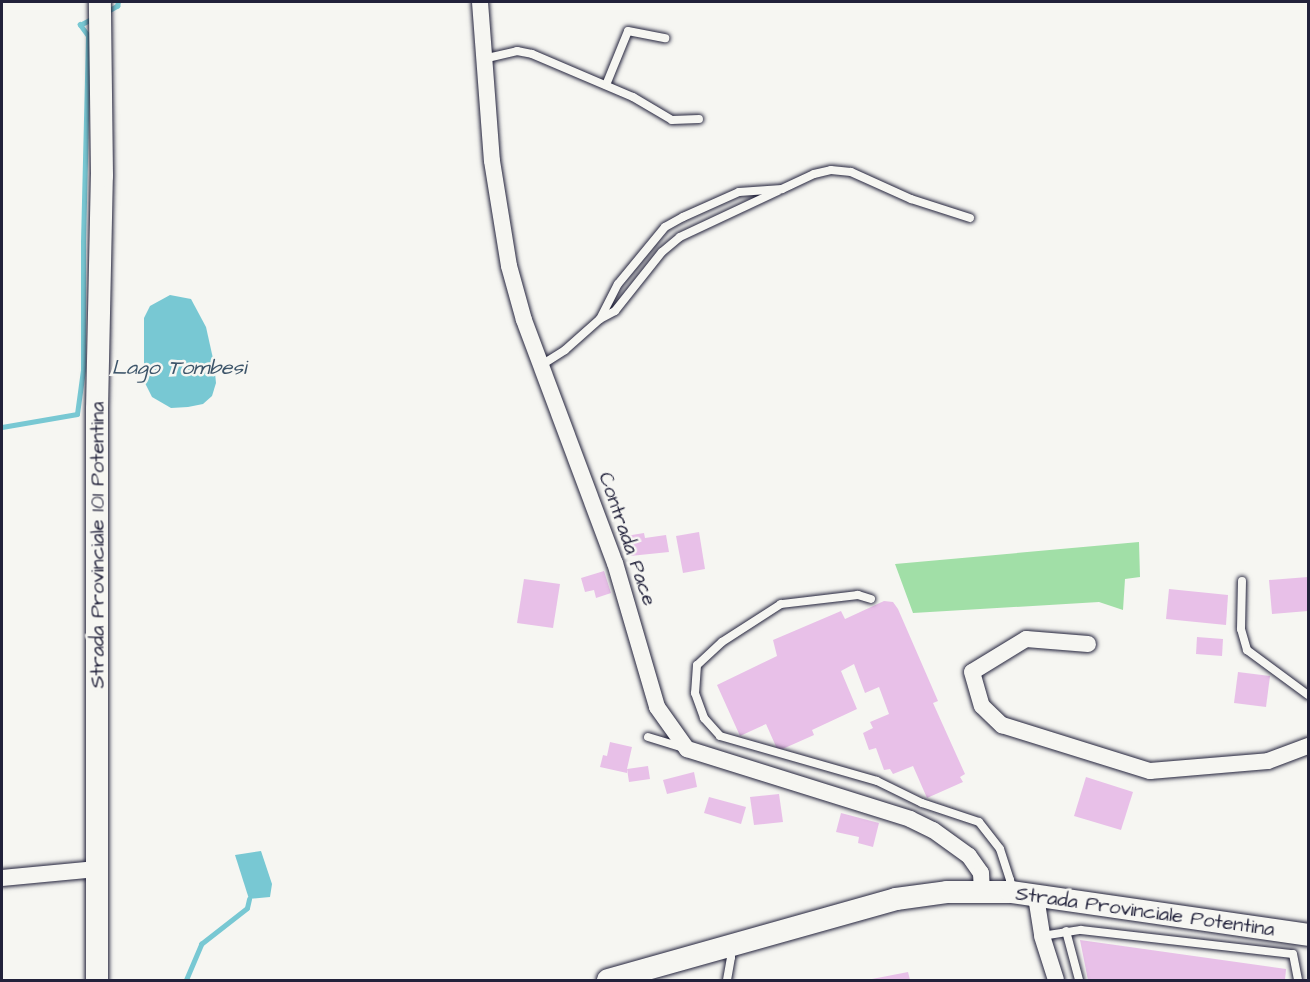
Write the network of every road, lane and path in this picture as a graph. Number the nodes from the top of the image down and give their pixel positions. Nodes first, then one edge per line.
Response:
1 (480, 2) edge
2 (100, 12) edge
3 (665, 38) dead end
4 (483, 59) junction
5 (606, 85) junction
6 (699, 119) dead end
7 (782, 189) junction
8 (970, 218) dead end
9 (600, 319) junction
10 (543, 364) junction
11 (1242, 581) dead end
12 (871, 599) dead end
13 (1088, 644) dead end
14 (1308, 695) edge
15 (648, 737) dead end
16 (1308, 746) edge
17 (687, 749) junction
18 (98, 869) junction
19 (2, 878) edge
20 (982, 891) junction
21 (1011, 892) junction
22 (1038, 895) junction
23 (1066, 931) junction
24 (1042, 936) junction
25 (1308, 939) edge
26 (729, 947) junction
27 (97, 981) edge
28 (608, 981) edge
29 (727, 981) edge
30 (1056, 981) edge
31 (1079, 981) edge
32 (1298, 981) edge

1 - 4 street, Contrada Pace
2 - 18 main road, Strada Provinciale 101 Potentina
3 - 5 lane
4 - 5 lane
4 - 10 street, Contrada Pace
5 - 6 lane
7 - 8 lane
7 - 9 lane
7 - 9 lane
9 - 10 lane
10 - 17 street, Contrada Pace
11 - 14 lane
12 - 21 lane
13 - 16 street
15 - 17 lane
17 - 20 street
18 - 19 street
18 - 27 main road, Strada Provinciale 101 Potentina
20 - 21 main road, Strada Provinciale Potentina
20 - 26 main road
21 - 22 main road, Strada Provinciale Potentina
22 - 24 street
22 - 25 main road, Strada Provinciale Potentina
23 - 24 lane
23 - 31 lane
23 - 32 lane
24 - 30 street
26 - 28 main road
26 - 29 lane

